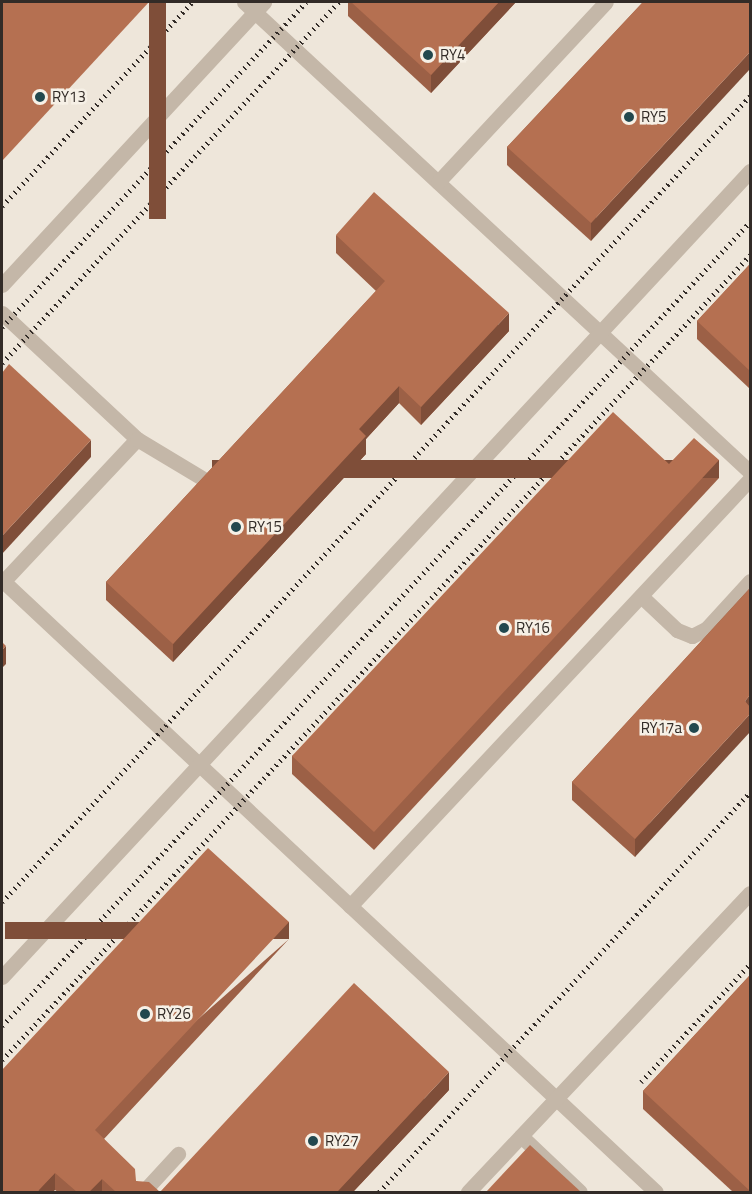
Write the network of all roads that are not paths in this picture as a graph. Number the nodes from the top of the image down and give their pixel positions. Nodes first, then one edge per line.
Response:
1 (606, 2) edge
2 (254, 5) edge
3 (750, 171) edge
4 (438, 182) junction
5 (2, 285) edge
6 (2, 313) edge
7 (600, 332) junction
8 (137, 439) junction
9 (750, 472) edge
10 (202, 478) edge
11 (750, 479) edge
12 (750, 581) edge
13 (2, 582) edge
14 (641, 596) junction
15 (199, 764) junction
16 (750, 893) edge
17 (350, 906) junction
18 (2, 977) edge
19 (557, 1100) junction
20 (521, 1136) junction
21 (178, 1154) dead end
22 (143, 1192) edge
23 (468, 1192) edge
24 (580, 1192) edge
25 (656, 1192) edge

1 - 4 lane
2 - 4 lane
2 - 5 lane
3 - 7 lane
4 - 7 lane
6 - 8 lane
7 - 9 lane
7 - 15 lane
8 - 10 lane
8 - 13 lane
11 - 14 lane
12 - 14 lane
13 - 15 lane
14 - 17 lane
15 - 17 lane
15 - 18 lane
16 - 19 lane
17 - 19 lane
19 - 20 lane
19 - 25 lane
20 - 23 lane
20 - 24 lane
21 - 22 lane

